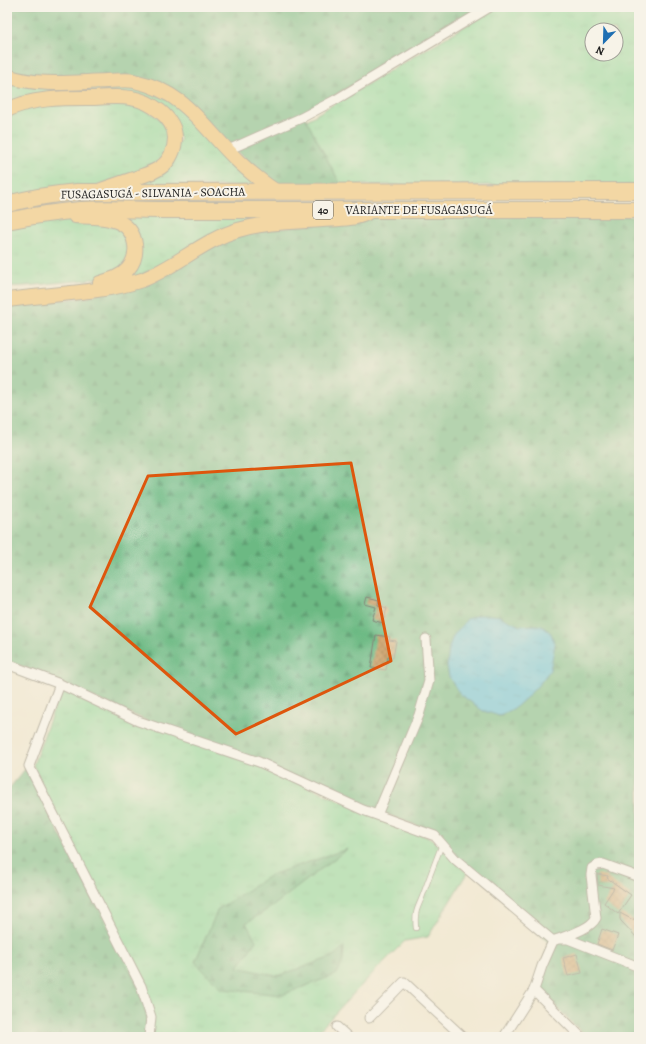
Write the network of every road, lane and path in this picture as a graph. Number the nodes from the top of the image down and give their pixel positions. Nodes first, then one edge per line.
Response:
1 (490, 7) edge
2 (7, 76) edge
3 (7, 110) edge
4 (228, 150) junction
5 (639, 191) edge
6 (97, 192) junction
7 (277, 192) junction
8 (7, 204) edge
9 (371, 210) junction
10 (639, 210) edge
11 (52, 214) junction
12 (7, 221) edge
13 (7, 291) edge
14 (7, 300) edge
15 (426, 640) dead end
16 (7, 664) edge
17 (60, 684) junction
18 (377, 815) junction
19 (442, 844) junction
20 (639, 876) edge
21 (416, 928) dead end
22 (553, 941) junction
23 (639, 967) edge
24 (534, 990) junction
25 (369, 1018) dead end
26 (337, 1027) dead end
27 (149, 1037) edge
28 (348, 1037) edge
29 (463, 1037) edge
30 (504, 1037) edge
31 (580, 1037) edge

1 - 4 street
2 - 4 main road
3 - 6 main road, 40
4 - 7 main road
5 - 7 highway, VARIANTE DE FUSAGASUGÁ / 40
6 - 7 highway, FUSAGASUGÁ - SILVANIA - SOACHA / 40
6 - 8 highway, FUSAGASUGÁ - SILVANIA - SOACHA / 40
9 - 10 highway, VARIANTE DE FUSAGASUGÁ / 40
9 - 11 highway, VARIANTE DE FUSAGASUGÁ / 40
9 - 14 main road, 40
11 - 12 highway, VARIANTE DE FUSAGASUGÁ / 40
11 - 13 main road, 40
15 - 18 street
16 - 17 street
17 - 18 street
17 - 27 street
18 - 19 street
19 - 21 lane
19 - 22 street
20 - 22 street
22 - 23 street
22 - 24 street
24 - 30 street
24 - 31 street
25 - 29 street
26 - 28 street

